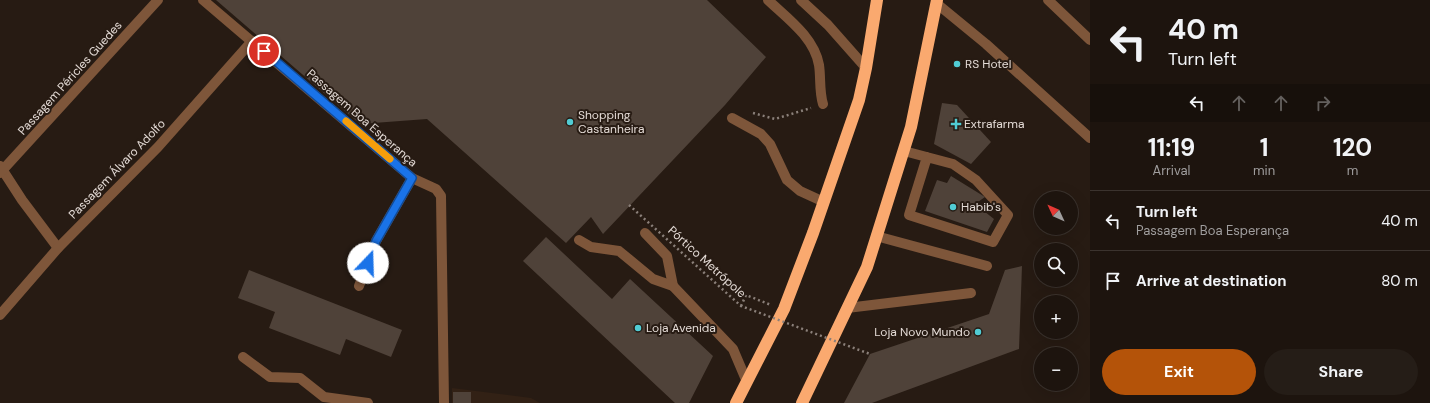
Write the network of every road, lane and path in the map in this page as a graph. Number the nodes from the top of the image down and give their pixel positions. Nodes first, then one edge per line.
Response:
1 (158, 0) edge
2 (203, 0) edge
3 (768, 0) edge
4 (801, 0) edge
5 (877, 0) edge
6 (1048, 0) edge
7 (937, 1) edge
8 (1090, 40) edge
9 (252, 41) junction
10 (866, 68) junction
11 (823, 104) joint
12 (747, 111) dead end
13 (732, 118) dead end
14 (1090, 138) edge
15 (904, 151) junction
16 (927, 158) junction
17 (1, 170) edge
18 (412, 178) junction
19 (824, 202) junction
20 (629, 205) dead end
21 (645, 233) dead end
22 (876, 236) junction
23 (579, 240) dead end
24 (58, 248) junction
25 (988, 266) dead end
26 (359, 286) dead end
27 (673, 286) junction
28 (971, 293) dead end
29 (765, 303) dead end
30 (741, 306) junction
31 (847, 308) junction
32 (0, 315) edge
33 (870, 354) dead end
34 (243, 357) dead end
35 (747, 382) junction
36 (368, 403) edge
37 (444, 403) edge
38 (736, 403) edge
39 (802, 403) edge

1 - 17 street, Passagem Péricles Guedes
2 - 9 street, Passagem Boa Esperança
3 - 11 street
4 - 10 street
5 - 10 highway
6 - 8 street
7 - 14 street
7 - 15 highway
9 - 18 street, Passagem Boa Esperança
9 - 24 street, Passagem Álvaro Adolfo
10 - 19 highway
11 - 12 path
13 - 19 street
15 - 16 street
15 - 22 highway
16 - 16 street
17 - 24 street
18 - 26 street
18 - 37 street, Passagem Boa Esperança
19 - 35 highway
20 - 30 path, Pórtico Metrópole, bridge
21 - 27 street
22 - 25 street
22 - 31 highway
23 - 27 street
24 - 32 street, Passagem Álvaro Adolfo
27 - 35 street
28 - 31 street
29 - 30 path
30 - 33 path, Pórtico Metrópole, bridge
31 - 39 highway
34 - 36 street
35 - 38 highway

